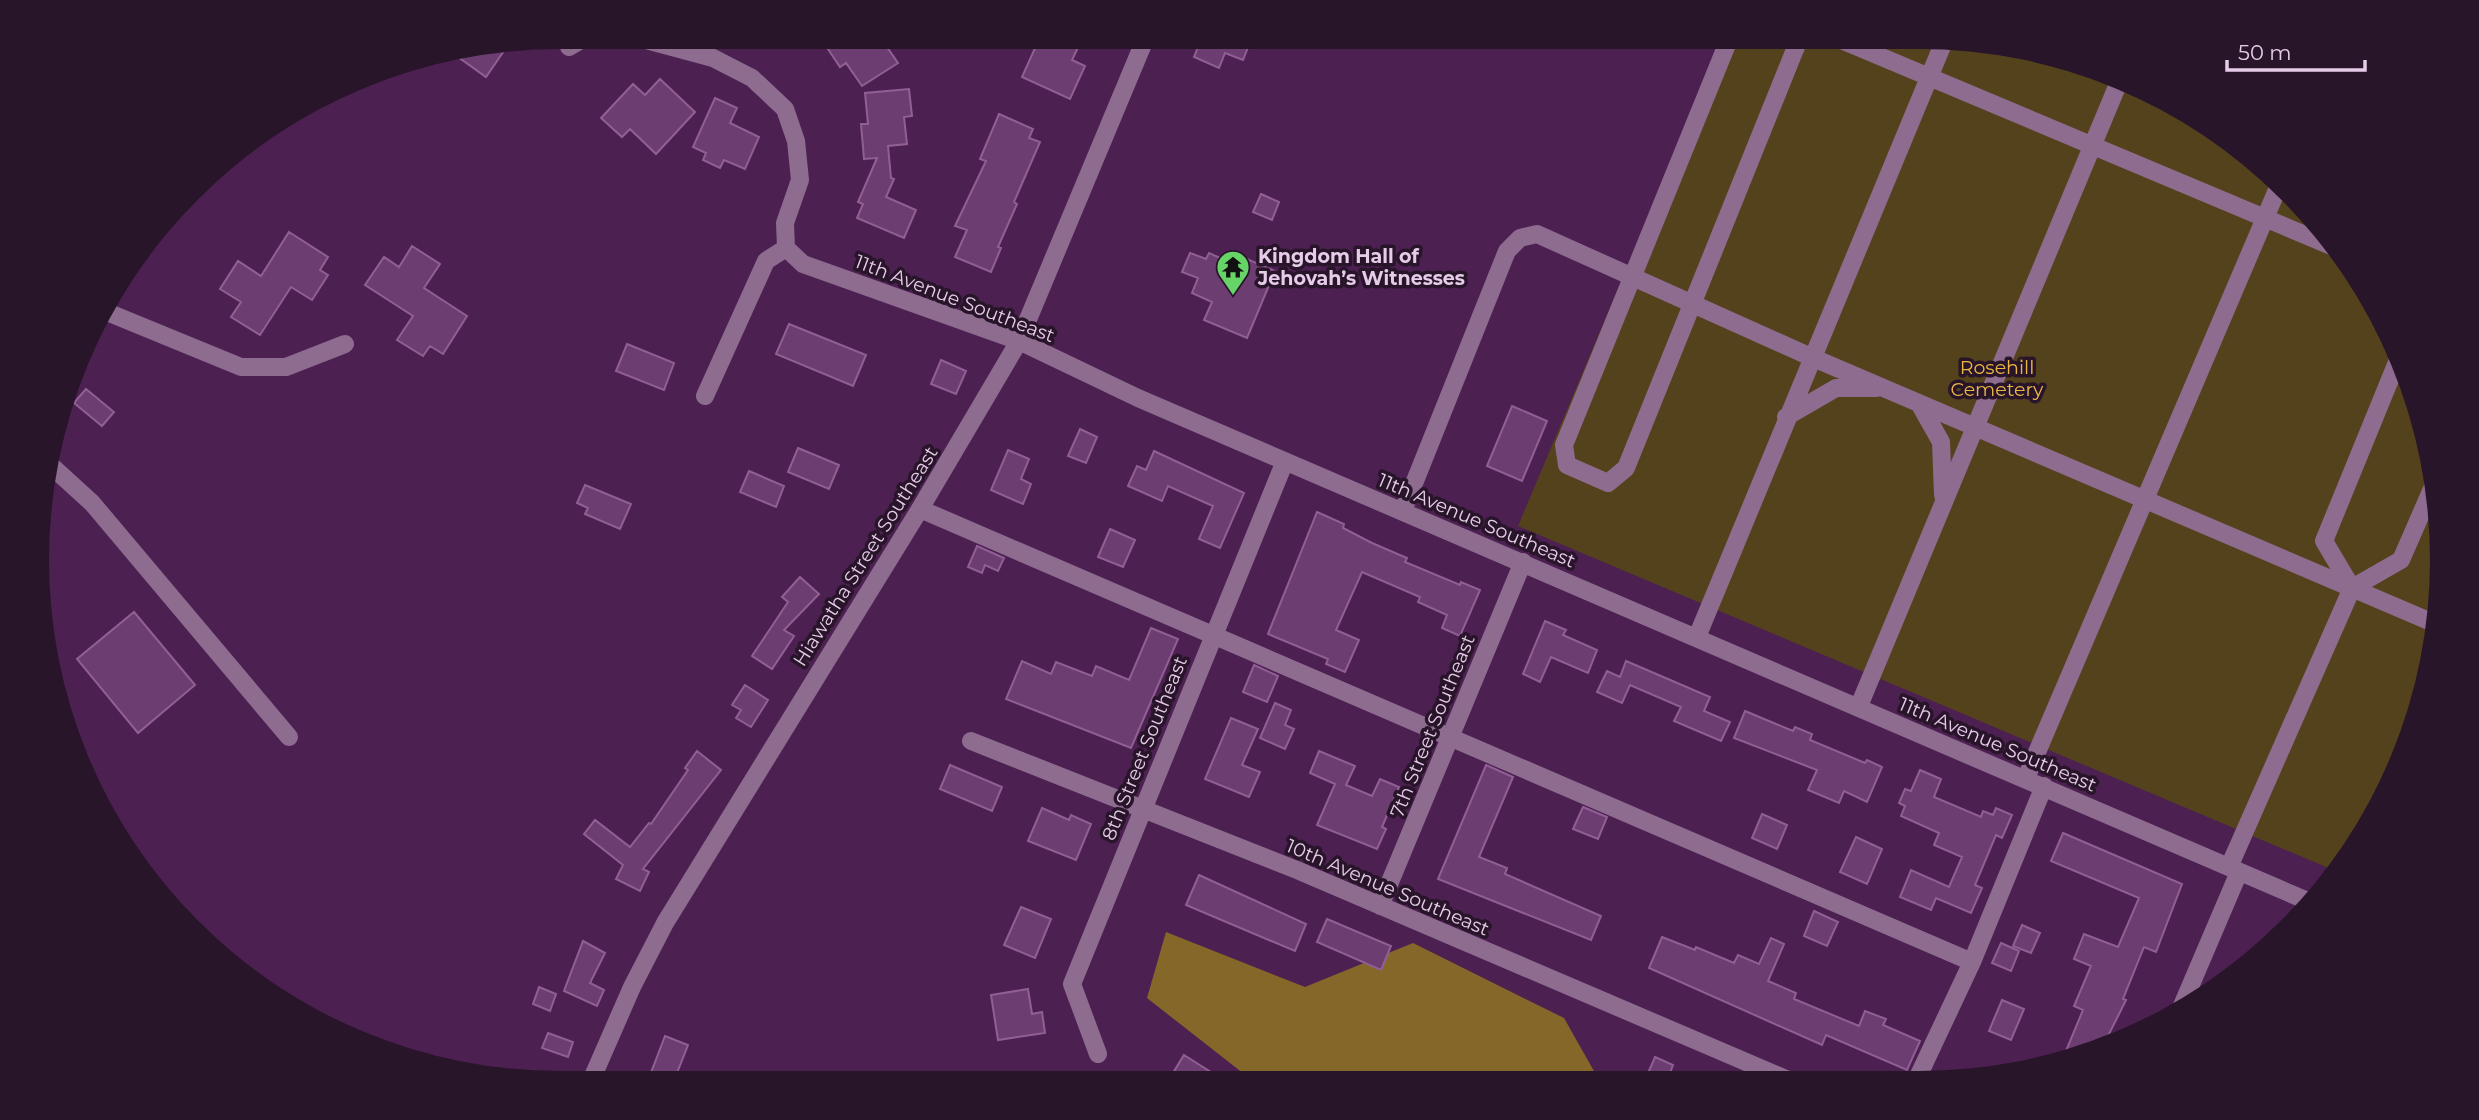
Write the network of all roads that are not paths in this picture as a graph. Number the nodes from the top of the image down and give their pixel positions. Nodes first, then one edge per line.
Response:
1 (680, 49) edge
2 (1141, 49) edge
3 (1725, 49) edge
4 (1795, 49) edge
5 (1863, 49) edge
6 (1940, 50) edge
7 (1929, 76) junction
8 (2116, 88) edge
9 (2092, 144) junction
10 (2275, 195) edge
11 (2266, 218) junction
12 (2316, 240) edge
13 (786, 248) junction
14 (1635, 277) junction
15 (1692, 304) junction
16 (112, 314) edge
17 (1019, 341) junction
18 (345, 344) dead end
19 (1811, 357) junction
20 (2394, 371) edge
21 (1884, 388) junction
22 (705, 396) dead end
23 (1919, 403) junction
24 (1786, 417) junction
25 (1974, 427) junction
26 (1285, 461) junction
27 (57, 471) edge
28 (2145, 501) junction
29 (2427, 501) edge
30 (1943, 502) junction
31 (920, 509) junction
32 (1402, 511) junction
33 (1523, 562) junction
34 (2352, 588) junction
35 (2427, 620) edge
36 (1213, 635) junction
37 (1697, 637) junction
38 (1859, 706) junction
39 (1451, 736) junction
40 (289, 737) dead end
41 (971, 741) dead end
42 (2026, 778) junction
43 (2044, 786) junction
44 (1141, 809) junction
45 (2234, 869) junction
46 (2302, 898) edge
47 (1380, 906) junction
48 (1972, 962) junction
49 (2186, 996) edge
50 (1097, 1054) dead end
51 (595, 1071) edge
52 (1767, 1071) edge
53 (1921, 1071) edge

1 - 13 street
2 - 17 street, Hiawatha Street Southeast
3 - 14 street
4 - 15 street
5 - 7 street
6 - 7 street
7 - 9 street
7 - 19 street
8 - 9 street
9 - 11 street
9 - 25 street
10 - 11 street
11 - 12 street
11 - 28 street
13 - 17 street, 11th Avenue Southeast
13 - 22 street
14 - 15 street
14 - 15 street
14 - 32 street
15 - 19 street
16 - 18 street
17 - 26 street, 11th Avenue Southeast
17 - 31 street, Hiawatha Street Southeast
19 - 21 street
19 - 24 street
20 - 34 street
21 - 23 street
21 - 24 street
23 - 25 street
23 - 30 street
24 - 37 street
25 - 28 street
25 - 30 street
26 - 32 street, 11th Avenue Southeast
26 - 36 street, 8th Street Southeast
27 - 40 street
28 - 34 street
28 - 42 street
29 - 34 street
30 - 38 street
31 - 36 street
31 - 51 street, Hiawatha Street Southeast
32 - 33 street, 11th Avenue Southeast
33 - 37 street, 11th Avenue Southeast
33 - 39 street, 7th Street Southeast
34 - 35 street
34 - 45 street
36 - 39 street
36 - 44 street, 8th Street Southeast
37 - 38 street, 11th Avenue Southeast
38 - 42 street, 11th Avenue Southeast
39 - 47 street, 7th Street Southeast
39 - 48 street
41 - 44 street, 10th Avenue Southeast
42 - 43 street, 11th Avenue Southeast
43 - 45 street, 11th Avenue Southeast
43 - 48 street
44 - 47 street, 10th Avenue Southeast
44 - 50 street, 8th Street Southeast
45 - 46 street, 11th Avenue Southeast
45 - 49 street
47 - 52 street, 10th Avenue Southeast
48 - 53 street

